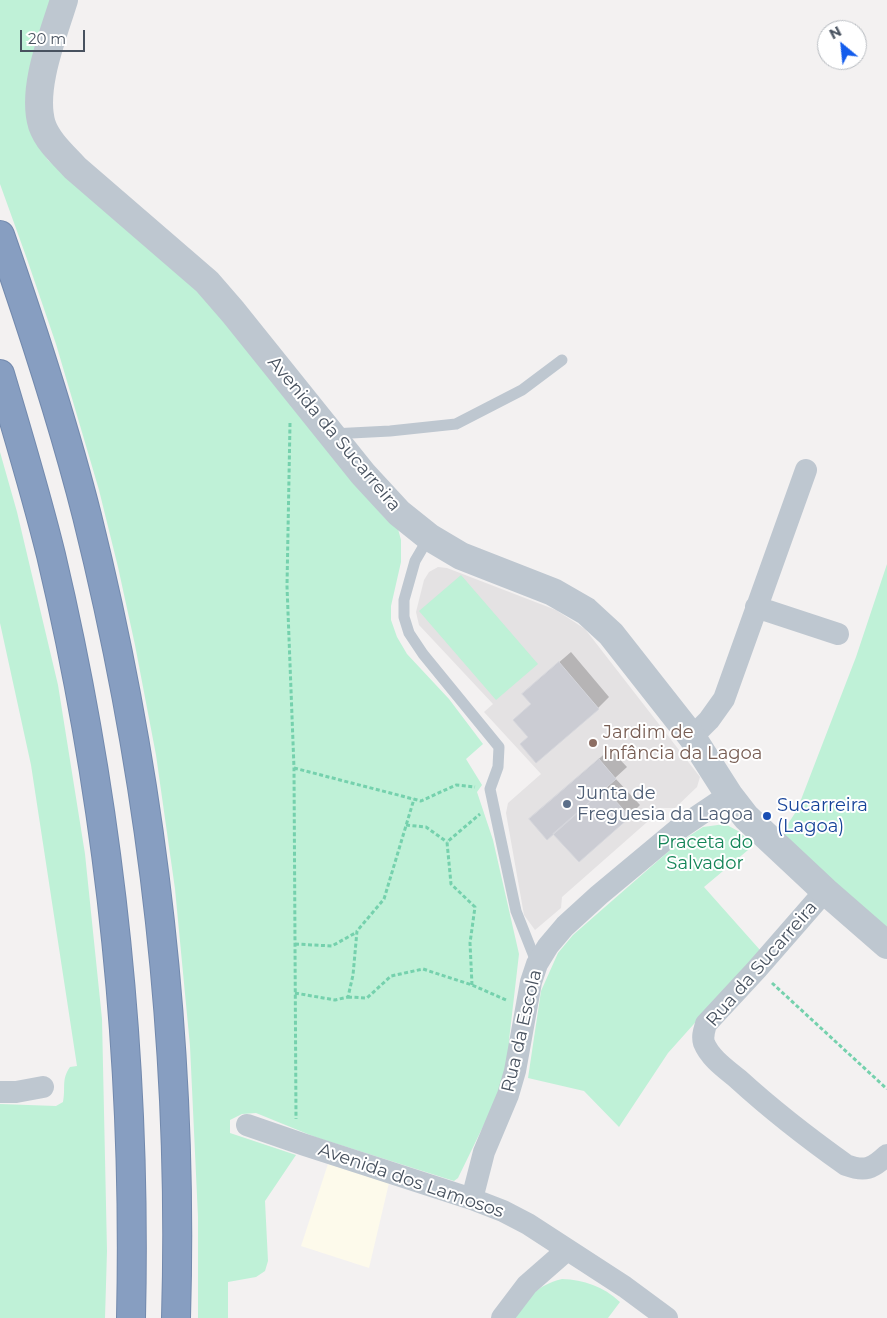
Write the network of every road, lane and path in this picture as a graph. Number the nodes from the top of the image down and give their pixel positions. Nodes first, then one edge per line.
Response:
1 (64, 0) edge
2 (0, 235) edge
3 (562, 360) dead end
4 (0, 374) edge
5 (290, 422) dead end
6 (330, 434) junction
7 (806, 470) dead end
8 (429, 537) junction
9 (756, 607) junction
10 (838, 634) dead end
11 (692, 737) junction
12 (294, 768) junction
13 (490, 789) junction
14 (729, 794) junction
15 (414, 799) junction
16 (493, 803) junction
17 (406, 825) junction
18 (447, 842) junction
19 (825, 891) junction
20 (357, 931) junction
21 (295, 944) junction
22 (887, 945) edge
23 (537, 964) junction
24 (757, 970) junction
25 (472, 985) junction
26 (296, 993) junction
27 (348, 997) junction
28 (525, 1008) junction
29 (43, 1087) dead end
30 (887, 1089) edge
31 (0, 1092) edge
32 (247, 1125) dead end
33 (305, 1145) junction
34 (887, 1155) edge
35 (472, 1199) junction
36 (567, 1250) junction
37 (131, 1318) edge
38 (176, 1318) edge
39 (502, 1318) edge
40 (667, 1318) edge

1 - 6 street, Avenida da Sucarreira
2 - 38 highway
3 - 6 lane
4 - 37 highway
5 - 12 path
6 - 8 street, Avenida da Sucarreira
7 - 9 street
8 - 11 street, Avenida da Sucarreira
8 - 13 lane
9 - 10 street
9 - 11 street
11 - 14 street, Avenida da Sucarreira
12 - 15 path
12 - 21 path
13 - 15 path
13 - 16 lane
14 - 19 street, Avenida da Sucarreira
14 - 23 street, Rua da Escola
15 - 17 path
16 - 18 path
16 - 23 lane
17 - 18 path
17 - 20 path
18 - 25 path
19 - 22 street, Avenida da Sucarreira
19 - 24 street, Rua da Sucarreira
20 - 21 path
20 - 27 path
21 - 26 path
23 - 28 street, Rua da Escola
24 - 30 path
24 - 34 street, Rua da Sucarreira
25 - 27 path
25 - 28 path
26 - 27 path
26 - 33 path
28 - 35 street, Rua da Escola
29 - 31 street
32 - 33 street, Avenida dos Lamosos
33 - 35 street, Avenida dos Lamosos
35 - 36 street, Avenida dos Lamosos
36 - 39 street
36 - 40 street, Avenida dos Lamosos

